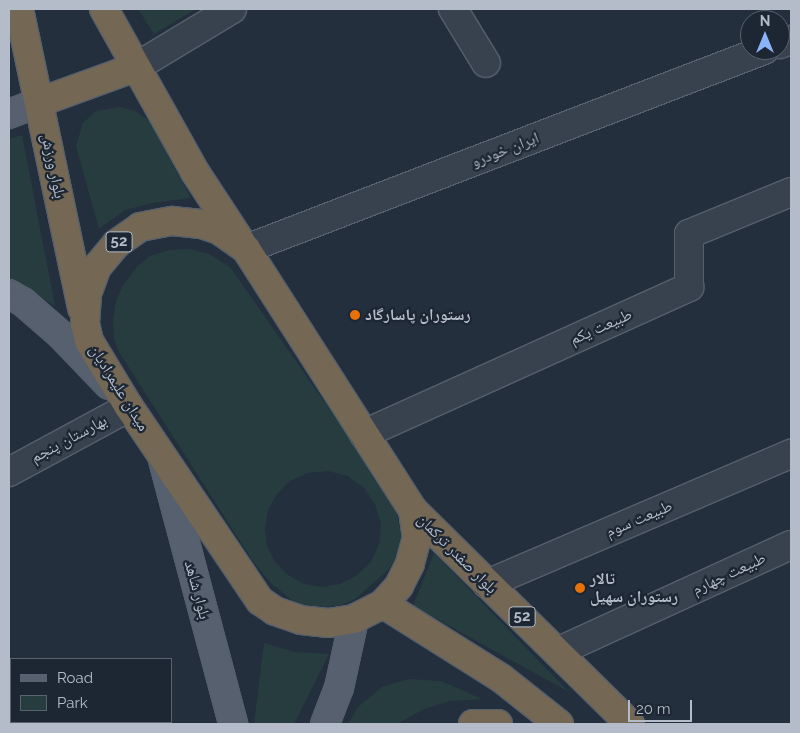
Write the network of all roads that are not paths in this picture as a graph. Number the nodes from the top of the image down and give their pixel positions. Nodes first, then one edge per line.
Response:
1 (19, 9) edge
2 (104, 9) edge
3 (232, 9) edge
4 (453, 9) edge
5 (740, 59) edge
6 (486, 63) dead end
7 (136, 67) junction
8 (40, 102) junction
9 (9, 114) edge
10 (791, 192) edge
11 (246, 249) junction
12 (9, 294) edge
13 (85, 323) junction
14 (129, 407) junction
15 (364, 434) junction
16 (791, 454) edge
17 (162, 456) junction
18 (9, 472) edge
19 (413, 510) junction
20 (791, 545) edge
21 (487, 584) junction
22 (383, 604) junction
23 (354, 619) junction
24 (557, 652) junction
25 (233, 724) edge
26 (326, 724) edge
27 (473, 724) edge
28 (498, 724) edge
29 (559, 724) edge
30 (630, 724) edge

1 - 8 highway, بلوار ورزش / 52
2 - 7 highway, 52
3 - 7 street
4 - 6 street
5 - 11 street, ایران خودرو
7 - 8 highway
7 - 11 highway, 52
8 - 9 main road
8 - 13 highway, بلوار ورزش / 52
10 - 15 street, طبیعت یکم
11 - 13 highway, میدان علیمرادیان / 52
11 - 15 highway, میدان علیمرادیان / 52
12 - 14 main road
13 - 14 highway, میدان علیمرادیان / 52
14 - 17 highway, میدان علیمرادیان / 52
14 - 18 street, بهارستان پنجم
15 - 19 highway, میدان علیمرادیان / 52
16 - 21 street, طبیعت سوم
17 - 23 highway, میدان علیمرادیان / 52
17 - 25 main road, بلوار شاهد
19 - 21 highway, بلوار صفدر ترکمان / 52
19 - 22 highway, میدان علیمرادیان / 52
20 - 24 street, طبیعت چهارم
21 - 24 highway, بلوار صفدر ترکمان / 52
22 - 23 highway, میدان علیمرادیان / 52
22 - 29 highway
23 - 26 main road
24 - 30 highway, بلوار صفدر ترکمان / 52
27 - 28 highway

